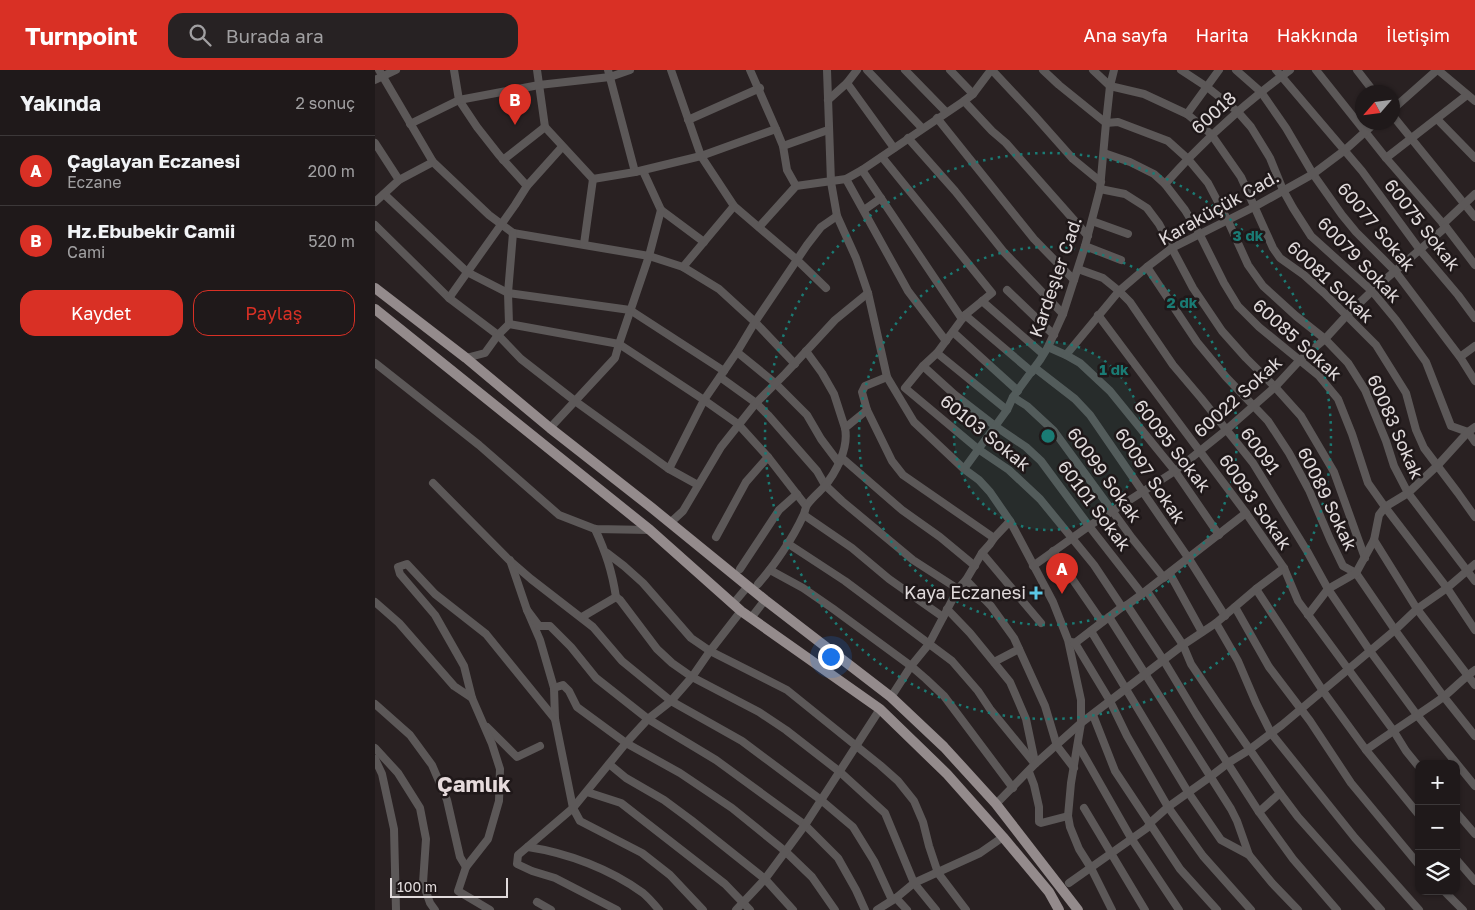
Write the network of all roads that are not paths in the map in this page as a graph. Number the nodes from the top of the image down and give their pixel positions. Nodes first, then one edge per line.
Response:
1 (396, 70) edge
2 (454, 70) edge
3 (537, 70) edge
4 (630, 70) edge
5 (671, 70) edge
6 (751, 70) edge
7 (827, 70) edge
8 (857, 70) edge
9 (867, 70) edge
10 (905, 70) edge
11 (950, 70) edge
12 (991, 70) edge
13 (1043, 70) edge
14 (1093, 70) edge
15 (1114, 70) edge
16 (1181, 70) edge
17 (1219, 70) edge
18 (1236, 70) edge
19 (1289, 70) edge
20 (1317, 70) edge
21 (1357, 70) edge
22 (1438, 70) edge
23 (609, 73) edge
24 (1279, 73) edge
25 (379, 76) edge
26 (847, 83) junction
27 (539, 85) junction
28 (1369, 85) edge
29 (1110, 86) junction
30 (1207, 87) junction
31 (759, 88) junction
32 (1261, 92) junction
33 (973, 94) junction
34 (1467, 95) junction
35 (459, 100) junction
36 (828, 100) junction
37 (964, 101) junction
38 (1475, 101) edge
39 (1400, 103) edge
40 (1237, 111) junction
41 (946, 112) junction
42 (1187, 114) junction
43 (937, 118) junction
44 (1437, 119) junction
45 (687, 120) junction
46 (1106, 122) junction
47 (410, 124) junction
48 (1400, 125) edge
49 (545, 128) junction
50 (922, 128) junction
51 (777, 129) junction
52 (828, 130) junction
53 (1366, 132) junction
54 (1211, 134) junction
55 (908, 138) junction
56 (1411, 139) junction
57 (375, 143) edge
58 (783, 146) junction
59 (562, 147) junction
60 (894, 148) junction
61 (1345, 150) junction
62 (1104, 153) junction
63 (701, 156) junction
64 (882, 158) junction
65 (1387, 158) junction
66 (1475, 158) edge
67 (1187, 159) junction
68 (503, 160) junction
69 (433, 162) junction
70 (862, 170) junction
71 (639, 172) junction
72 (1313, 174) junction
73 (593, 179) junction
74 (846, 179) junction
75 (399, 180) junction
76 (831, 182) junction
77 (1165, 184) junction
78 (527, 186) junction
79 (796, 186) junction
80 (1101, 186) junction
81 (1283, 190) junction
82 (384, 194) junction
83 (1475, 194) edge
84 (881, 198) junction
85 (375, 202) edge
86 (1464, 204) junction
87 (734, 206) junction
88 (1255, 207) junction
89 (661, 210) junction
90 (864, 210) junction
91 (837, 216) junction
92 (1475, 217) edge
93 (1092, 221) junction
94 (1228, 221) junction
95 (501, 225) junction
96 (375, 226) edge
97 (1445, 226) junction
98 (759, 227) junction
99 (513, 233) junction
100 (1128, 234) dead end
101 (1200, 234) junction
102 (1088, 236) junction
103 (704, 242) junction
104 (584, 244) junction
105 (1085, 246) junction
106 (1172, 248) junction
107 (1420, 250) junction
108 (649, 256) junction
109 (797, 259) junction
110 (1121, 260) dead end
111 (1475, 265) edge
112 (683, 267) junction
113 (1147, 267) junction
114 (1078, 269) junction
115 (1395, 271) junction
116 (467, 272) junction
117 (1075, 280) junction
118 (375, 288) edge
119 (826, 288) dead end
120 (1007, 290) dead end
121 (1119, 291) junction
122 (1372, 291) junction
123 (508, 293) junction
124 (868, 293) junction
125 (449, 298) junction
126 (982, 302) junction
127 (375, 308) edge
128 (630, 310) junction
129 (1063, 314) junction
130 (1098, 315) junction
131 (1346, 316) junction
132 (964, 317) junction
133 (1475, 318) edge
134 (755, 322) junction
135 (509, 324) junction
136 (953, 332) junction
137 (1054, 334) junction
138 (498, 335) junction
139 (1325, 339) junction
140 (946, 341) junction
141 (619, 344) junction
142 (1475, 346) edge
143 (1048, 347) junction
144 (806, 351) junction
145 (737, 352) junction
146 (937, 353) junction
147 (1043, 354) junction
148 (1067, 355) junction
149 (1460, 357) junction
150 (466, 358) junction
151 (1299, 361) junction
152 (375, 363) edge
153 (795, 364) junction
154 (923, 366) junction
155 (1033, 370) junction
156 (722, 374) junction
157 (887, 377) junction
158 (1475, 381) edge
159 (775, 383) junction
160 (1275, 387) junction
161 (905, 388) junction
162 (1015, 394) junction
163 (898, 395) junction
164 (704, 400) junction
165 (575, 401) junction
166 (756, 403) junction
167 (1255, 405) junction
168 (867, 410) junction
169 (1007, 410) junction
170 (738, 424) junction
171 (995, 426) junction
172 (550, 428) junction
173 (845, 428) junction
174 (1226, 430) junction
175 (1472, 430) edge
176 (1475, 442) edge
177 (978, 449) junction
178 (1201, 451) junction
179 (768, 457) junction
180 (840, 460) junction
181 (1437, 465) junction
182 (669, 469) junction
183 (964, 469) junction
184 (1175, 471) junction
185 (433, 483) dead end
186 (698, 485) junction
187 (825, 485) junction
188 (1142, 492) junction
189 (1408, 493) junction
190 (797, 494) junction
191 (806, 506) junction
192 (1385, 507) junction
193 (1112, 510) junction
194 (1246, 513) junction
195 (804, 515) junction
196 (1475, 517) edge
197 (1010, 521) junction
198 (670, 523) junction
199 (1089, 526) junction
200 (595, 529) junction
201 (650, 530) junction
202 (1219, 534) junction
203 (716, 537) dead end
204 (994, 538) junction
205 (1072, 539) junction
206 (1374, 540) junction
207 (787, 543) junction
208 (1053, 551) junction
209 (607, 553) junction
210 (982, 553) junction
211 (1365, 558) junction
212 (1189, 559) junction
213 (509, 560) junction
214 (1475, 564) edge
215 (975, 566) junction
216 (1033, 566) junction
217 (1284, 568) junction
218 (740, 569) dead end
219 (770, 570) junction
220 (1467, 571) junction
221 (1356, 573) junction
222 (1167, 576) junction
223 (966, 580) junction
224 (1475, 581) edge
225 (753, 585) junction
226 (1447, 588) junction
227 (958, 589) junction
228 (1256, 589) junction
229 (1328, 589) junction
230 (1145, 592) junction
231 (616, 596) junction
232 (765, 600) junction
233 (375, 602) edge
234 (1125, 606) junction
235 (737, 607) junction
236 (1235, 607) junction
237 (1417, 609) junction
238 (527, 610) junction
239 (945, 613) junction
240 (1308, 615) junction
241 (1225, 616) junction
242 (582, 617) junction
243 (751, 618) junction
244 (1105, 620) junction
245 (1041, 623) dead end
246 (1216, 623) junction
247 (1395, 630) junction
248 (1475, 630) edge
249 (1091, 631) junction
250 (1202, 632) junction
251 (1071, 642) junction
252 (929, 644) junction
253 (1183, 645) junction
254 (1019, 648) junction
255 (710, 651) junction
256 (1370, 651) junction
257 (1164, 660) junction
258 (994, 662) junction
259 (911, 666) junction
260 (1347, 669) junction
261 (1475, 670) edge
262 (1146, 674) junction
263 (1467, 675) junction
264 (692, 677) junction
265 (1475, 685) edge
266 (554, 688) junction
267 (1126, 689) junction
268 (1323, 691) junction
269 (891, 697) junction
270 (1444, 697) junction
271 (472, 698) junction
272 (1110, 701) junction
273 (671, 702) junction
274 (375, 704) edge
275 (880, 709) junction
276 (1301, 710) junction
277 (1093, 714) junction
278 (1417, 715) junction
279 (648, 718) junction
280 (555, 719) junction
281 (483, 722) junction
282 (1081, 723) junction
283 (1393, 730) junction
284 (1271, 733) junction
285 (1475, 736) edge
286 (626, 743) junction
287 (1078, 745) junction
288 (540, 746) dead end
289 (1057, 746) junction
290 (375, 748) edge
291 (857, 748) junction
292 (1249, 750) junction
293 (1366, 750) junction
294 (375, 759) edge
295 (1415, 761) edge
296 (1228, 763) junction
297 (609, 764) junction
298 (1035, 764) junction
299 (1074, 768) junction
300 (840, 772) junction
301 (1029, 772) junction
302 (1210, 777) junction
303 (1475, 786) edge
304 (1013, 788) junction
305 (587, 792) junction
306 (1188, 792) junction
307 (1280, 794) junction
308 (821, 800) junction
309 (996, 804) junction
310 (1168, 807) junction
311 (573, 808) junction
312 (1085, 808) dead end
313 (1415, 811) edge
314 (1259, 812) junction
315 (1068, 816) junction
316 (1460, 817) edge
317 (1150, 823) junction
318 (805, 825) junction
319 (1475, 834) edge
320 (1003, 837) junction
321 (1131, 838) junction
322 (528, 847) junction
323 (785, 851) junction
324 (1111, 853) junction
325 (1249, 855) junction
326 (1415, 860) edge
327 (1460, 864) edge
328 (466, 868) junction
329 (1091, 868) junction
330 (938, 873) junction
331 (765, 879) junction
332 (1475, 881) edge
333 (915, 883) junction
334 (1069, 883) dead end
335 (1448, 895) edge
336 (894, 899) junction
337 (537, 902) dead end
338 (744, 902) junction
339 (396, 910) edge
340 (435, 910) edge
341 (490, 910) edge
342 (551, 910) edge
343 (617, 910) edge
344 (659, 910) edge
345 (703, 910) edge
346 (736, 910) edge
347 (750, 910) edge
348 (793, 910) edge
349 (835, 910) edge
350 (865, 910) edge
351 (877, 910) edge
352 (907, 910) edge
353 (936, 910) edge
354 (966, 910) edge
355 (1059, 910) edge
356 (1078, 910) edge
357 (1112, 910) edge
358 (1145, 910) edge
359 (1179, 910) edge
360 (1217, 910) edge
361 (1251, 910) edge
362 (1297, 910) edge
363 (1337, 910) edge
364 (1381, 910) edge
365 (1419, 910) edge
366 (1463, 910) edge

1 - 25 street
2 - 35 street
3 - 27 street
4 - 23 street
5 - 45 street
6 - 31 street
7 - 36 street
8 - 26 street
9 - 50 street
10 - 41 street
11 - 33 street
12 - 33 street
12 - 80 street
13 - 46 street, 60083 Sokak
14 - 29 street
15 - 29 street, Kardeşler Cad.
16 - 30 street, 60079 Sokak
17 - 30 street
18 - 32 street, 60077 Sokak
19 - 24 street, 60018
20 - 53 street
21 - 28 street
22 - 34 street
22 - 39 street
23 - 27 street
23 - 71 street
24 - 32 street, 60018
24 - 61 street, 60075 Sokak
25 - 47 street
26 - 36 street
26 - 60 street
27 - 35 street
27 - 49 street
29 - 42 street, 60081 Sokak
29 - 46 street, Kardeşler Cad.
30 - 40 street, 60079 Sokak
30 - 42 street
31 - 45 street
31 - 51 street
32 - 40 street, 60018
32 - 72 street, 60077 Sokak
33 - 37 street
34 - 38 street
34 - 44 street
35 - 47 street
35 - 68 street
36 - 52 street
37 - 41 street
37 - 102 street
40 - 54 street, 60018
40 - 81 street, 60079 Sokak
41 - 43 street
42 - 54 street, 60081 Sokak
43 - 50 street
43 - 117 street
44 - 56 street
44 - 66 street
45 - 63 street
46 - 62 street, Kardeşler Cad.
46 - 67 street, 60083 Sokak
47 - 69 street
48 - 56 street
49 - 59 street
49 - 68 street
50 - 55 street
51 - 58 street
51 - 63 street
52 - 58 street
52 - 76 street
53 - 61 street, Karaküçük Cad.
53 - 65 street
54 - 67 street, 60018
54 - 88 street, 60081 Sokak
55 - 60 street
55 - 129 street
56 - 65 street
56 - 86 street
57 - 75 street
58 - 79 street
59 - 73 street
59 - 78 street
60 - 64 street
61 - 72 street, Karaküçük Cad.
61 - 107 street, 60075 Sokak
62 - 77 street, 60085 Sokak
62 - 80 street, Kardeşler Cad.
63 - 71 street
63 - 87 street
64 - 70 street
64 - 126 street
65 - 97 street
67 - 77 street, 60018
67 - 94 street, 60083 Sokak
68 - 78 street
69 - 75 street
69 - 95 street
70 - 74 street
70 - 84 street, 60097 Sokak
71 - 73 street
71 - 89 street
72 - 81 street, Karaküçük Cad.
72 - 115 street, 60077 Sokak
73 - 104 street
74 - 76 street
74 - 90 street
75 - 82 street
76 - 79 street
76 - 91 street
77 - 101 street, 60085 Sokak
78 - 95 street
79 - 98 street
80 - 93 street, Kardeşler Cad.
80 - 106 street
81 - 88 street, Karaküçük Cad.
81 - 122 street, 60079 Sokak
82 - 85 street
82 - 116 street
83 - 86 street, 60022 Sokak
84 - 90 street
84 - 132 street, 60097 Sokak
86 - 92 street
86 - 97 street, 60022 Sokak
87 - 98 street
87 - 103 street
88 - 94 street, Karaküçük Cad.
88 - 131 street, 60081 Sokak
89 - 103 street
89 - 108 street
90 - 140 street
91 - 109 street
91 - 124 street
93 - 100 street
93 - 102 street, Kardeşler Cad.
94 - 101 street, Karaküçük Cad.
94 - 139 street, 60083 Sokak
95 - 99 street
95 - 116 street
96 - 125 street
97 - 107 street, 60022 Sokak
97 - 111 street
98 - 109 street
99 - 104 street
99 - 123 street
101 - 106 street, Karaküçük Cad.
101 - 151 street, 60085 Sokak
102 - 105 street, Kardeşler Cad.
103 - 112 street
104 - 108 street
105 - 110 street
105 - 114 street, Kardeşler Cad.
106 - 113 street, Karaküçük Cad.
106 - 160 street
107 - 115 street, 60022 Sokak
107 - 133 street, 60075 Sokak
108 - 112 street
108 - 128 street
109 - 119 street
109 - 134 street
112 - 134 street
113 - 121 street, Karaküçük Cad.
113 - 167 street, 60089 Sokak
114 - 117 street, Kardeşler Cad.
114 - 121 street, 60091
115 - 122 street, 60022 Sokak
115 - 149 street, 60077 Sokak
116 - 123 street
116 - 125 street
117 - 129 street, Kardeşler Cad.
118 - 150 main road
120 - 137 street
121 - 130 street, Karaküçük Cad.
121 - 174 street, 60091
122 - 131 street, 60022 Sokak
122 - 175 street, 60079 Sokak
123 - 128 street
123 - 135 street
124 - 144 street
124 - 157 street
125 - 138 street
126 - 132 street
126 - 147 street
127 - 201 main road
128 - 141 street
128 - 156 street
129 - 137 street, Kardeşler Cad.
130 - 148 street, Karaküçük Cad.
130 - 178 street, 60093 Sokak
131 - 139 street, 60022 Sokak
131 - 181 street, 60081 Sokak
132 - 136 street
132 - 155 street, 60097 Sokak
134 - 145 street
134 - 153 street
135 - 138 street
135 - 141 street
136 - 140 street
136 - 162 street, 60099 Sokak
137 - 143 street, Kardeşler Cad.
138 - 150 street
138 - 165 street
139 - 151 street, 60022 Sokak
139 - 189 street, 60083 Sokak
140 - 146 street
141 - 164 street
141 - 165 street
142 - 149 street
143 - 147 street, Kardeşler Cad.
143 - 148 street, 60095 Sokak
144 - 153 street
144 - 173 street
145 - 156 street
145 - 159 street
146 - 154 street
146 - 169 street
147 - 155 street, Kardeşler Cad.
148 - 184 street, 60095 Sokak
149 - 158 street, 60077 Sokak
150 - 172 main road
151 - 160 street, 60022 Sokak
151 - 192 street, 60085 Sokak
152 - 200 street
153 - 159 street
154 - 161 street
154 - 171 street, 60101 Sokak
155 - 162 street, Kardeşler Cad.
155 - 188 street, 60097 Sokak
156 - 164 street
156 - 166 street
157 - 163 street
157 - 168 street
159 - 166 street
159 - 180 street
160 - 167 street, 60022 Sokak
160 - 211 street
161 - 163 street
161 - 177 street, 60103 Sokak
162 - 169 street, Kardeşler Cad.
162 - 193 street, 60099 Sokak
163 - 183 street
164 - 170 street
164 - 182 street
165 - 172 street
165 - 182 street
166 - 170 street
166 - 187 street
167 - 174 street, 60022 Sokak
167 - 221 street, 60089 Sokak
168 - 173 street
168 - 204 street
169 - 171 street, Kardeşler Cad.
170 - 179 street
170 - 186 street
171 - 177 street, Kardeşler Cad.
171 - 199 street, 60101 Sokak
172 - 198 main road
173 - 180 street
174 - 178 street, 60022 Sokak
174 - 229 street, 60091
175 - 176 street
175 - 181 street
177 - 183 street, Kardeşler Cad.
177 - 205 street, 60103 Sokak
178 - 184 street, 60022 Sokak
178 - 194 street, 60093 Sokak
179 - 190 street
179 - 203 street
180 - 187 street
180 - 215 street
181 - 189 street
181 - 196 street, 60081 Sokak
182 - 186 street
183 - 197 street
184 - 188 street, 60022 Sokak
184 - 202 street, 60095 Sokak
185 - 213 street
186 - 198 street
187 - 191 street
187 - 227 street
188 - 193 street, 60022 Sokak
188 - 212 street, 60097 Sokak
189 - 192 street
189 - 220 street, 60083 Sokak
190 - 191 street
190 - 218 street
191 - 195 street
192 - 206 street
192 - 226 street, 60085 Sokak
193 - 199 street, 60022 Sokak
193 - 222 street, 60099 Sokak
194 - 202 street
194 - 217 street, 60093 Sokak
195 - 207 street
195 - 239 street
197 - 204 street
197 - 216 street
198 - 225 main road
199 - 205 street, 60022 Sokak
199 - 230 street, 60101 Sokak
200 - 201 street
200 - 209 street
201 - 235 main road
202 - 212 street
204 - 210 street
205 - 208 street, 60022 Sokak
205 - 234 street, 60103 Sokak
206 - 211 street
206 - 237 street
207 - 219 street
207 - 252 street
208 - 216 street, 60022 Sokak
208 - 244 street
209 - 231 street
209 - 255 street
210 - 215 street
210 - 245 street
211 - 221 street
212 - 222 street
212 - 241 street, 60097 Sokak
213 - 238 street
213 - 242 street
214 - 220 street
215 - 223 street
216 - 251 street
217 - 228 street
217 - 240 street, 60093 Sokak
219 - 225 street
219 - 259 street
220 - 224 street, 60083 Sokak
220 - 226 street
221 - 229 street
221 - 247 street, 60089 Sokak
222 - 230 street
222 - 250 street, 60099 Sokak
223 - 227 street
223 - 254 street
225 - 232 main road
225 - 235 street
226 - 237 street
226 - 248 street, 60085 Sokak
227 - 239 street
228 - 236 street
228 - 268 street
229 - 240 street
229 - 256 street, 60091
230 - 234 street
230 - 253 street, 60101 Sokak
231 - 242 street
231 - 264 street
232 - 243 street
232 - 269 main road
233 - 271 street
234 - 244 street
234 - 257 street, 60103 Sokak
235 - 243 main road
235 - 255 street
236 - 241 street
236 - 276 street
237 - 247 street
237 - 263 street
238 - 266 street
238 - 279 street
239 - 252 street
239 - 258 street
240 - 260 street, 60093 Sokak
241 - 246 street
242 - 273 street
243 - 275 main road
244 - 249 street
244 - 262 street
246 - 250 street
246 - 284 street
247 - 256 street
247 - 270 street, 60089 Sokak
249 - 251 street
249 - 267 street
250 - 253 street
251 - 272 street
251 - 282 street
252 - 259 street
252 - 298 street
253 - 257 street
253 - 292 street, 60101 Sokak
254 - 258 street
254 - 289 street
255 - 264 street
255 - 291 street
256 - 260 street
256 - 278 street, 60091
257 - 262 street
257 - 296 street, 60103 Sokak
258 - 298 street
259 - 269 street
259 - 304 street
260 - 268 street
260 - 283 street, 60093 Sokak
261 - 263 street
262 - 267 street
262 - 302 street
263 - 265 street
263 - 270 street
264 - 273 street
264 - 300 street
266 - 280 street
266 - 286 street
267 - 272 street
267 - 306 street
268 - 276 street
268 - 293 street
269 - 309 main road
270 - 278 street
270 - 285 street, 60089 Sokak
271 - 280 street
271 - 281 street
272 - 277 street
272 - 310 street
273 - 279 street
273 - 308 street
274 - 328 street
275 - 291 street
275 - 320 main road
276 - 284 street
276 - 326 street
277 - 282 street
277 - 317 street
278 - 283 street
278 - 303 street, 60091
279 - 286 street
279 - 318 street
280 - 311 street
281 - 288 street
281 - 328 street
282 - 287 street
282 - 289 street
283 - 293 street
283 - 295 street, 60093 Sokak
284 - 292 street
284 - 365 street
286 - 297 street
286 - 323 street
287 - 299 street
287 - 321 street
289 - 298 street
289 - 299 street
290 - 340 street
291 - 300 street
291 - 330 street
292 - 296 street
292 - 307 street, 60101 Sokak
293 - 313 street
294 - 339 street
296 - 302 street
296 - 314 street, 60103 Sokak
297 - 305 street
297 - 331 street
298 - 301 street
299 - 315 street
300 - 308 street
300 - 333 street
301 - 304 street
301 - 315 street
302 - 306 street
302 - 325 street
304 - 309 street
305 - 311 street
305 - 338 street
306 - 310 street
306 - 325 street
307 - 314 street
307 - 364 street, 60101 Sokak
308 - 318 street
308 - 336 street
309 - 356 main road
310 - 317 street
310 - 361 street
311 - 322 street
311 - 345 street
312 - 324 street
314 - 363 street, 60103 Sokak
315 - 329 street
316 - 319 street
317 - 321 street
317 - 360 street
318 - 323 street
318 - 350 street
320 - 330 street
320 - 355 main road
321 - 324 street
321 - 359 street
322 - 343 street
322 - 344 street
323 - 331 street
323 - 349 street
324 - 329 street
324 - 358 street
325 - 362 street
327 - 332 street
328 - 341 street
329 - 334 street
329 - 357 street
330 - 333 street
330 - 354 street
331 - 338 street
331 - 348 street
333 - 336 street
333 - 353 street
335 - 366 street
336 - 351 street
336 - 352 street
337 - 342 street
338 - 346 street
338 - 347 street

